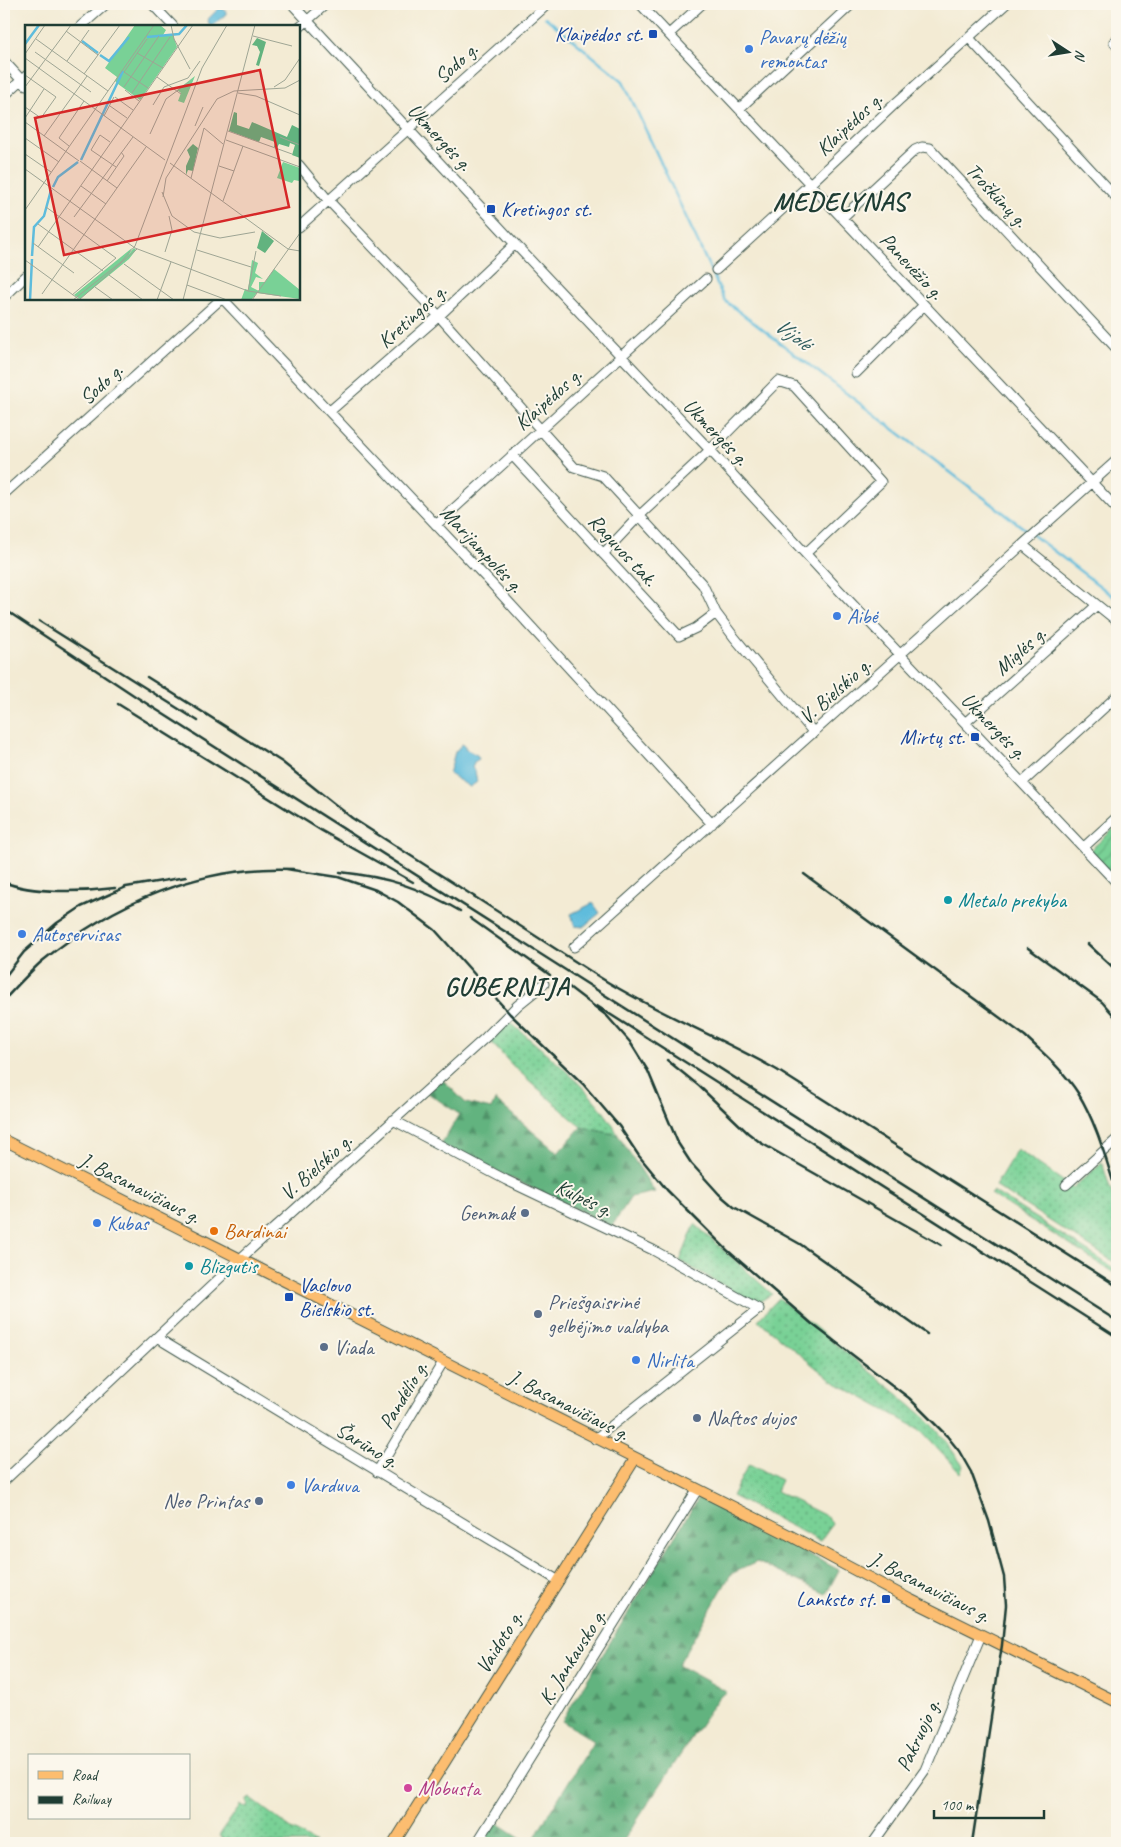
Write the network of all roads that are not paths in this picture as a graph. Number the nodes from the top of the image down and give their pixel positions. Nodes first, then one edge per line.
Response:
1 (106, 4) edge
2 (152, 4) edge
3 (292, 4) edge
4 (326, 4) edge
5 (548, 4) edge
6 (640, 4) edge
7 (702, 4) edge
8 (852, 4) edge
9 (1006, 4) edge
10 (307, 20) junction
11 (82, 25) edge
12 (172, 25) edge
13 (300, 27) edge
14 (669, 34) junction
15 (970, 38) junction
16 (1117, 39) edge
17 (1117, 46) edge
18 (4, 61) edge
19 (25, 80) edge
20 (4, 96) edge
21 (739, 109) junction
22 (409, 129) junction
23 (300, 166) edge
24 (810, 184) junction
25 (1117, 198) edge
26 (328, 200) junction
27 (842, 218) junction
28 (300, 226) edge
29 (514, 244) junction
30 (716, 270) dead end
31 (25, 277) edge
32 (706, 279) dead end
33 (4, 296) edge
34 (221, 300) edge
35 (223, 300) edge
36 (924, 305) junction
37 (439, 316) junction
38 (1117, 349) edge
39 (620, 357) junction
40 (856, 373) dead end
41 (330, 411) junction
42 (540, 430) junction
43 (710, 450) junction
44 (512, 455) junction
45 (1117, 460) edge
46 (1092, 483) junction
47 (4, 494) edge
48 (1117, 509) edge
49 (639, 516) junction
50 (436, 525) junction
51 (1030, 540) junction
52 (806, 553) junction
53 (603, 554) junction
54 (1096, 605) junction
55 (716, 613) junction
56 (1117, 621) edge
57 (902, 655) junction
58 (1117, 696) edge
59 (966, 722) junction
60 (814, 733) junction
61 (1023, 782) junction
62 (1117, 817) edge
63 (712, 824) junction
64 (1084, 847) junction
65 (1117, 882) edge
66 (574, 947) dead end
67 (544, 984) dead end
68 (394, 1120) junction
69 (1117, 1139) edge
70 (4, 1140) edge
71 (1066, 1185) dead end
72 (240, 1258) junction
73 (158, 1337) junction
74 (443, 1362) junction
75 (595, 1439) junction
76 (635, 1459) junction
77 (377, 1472) junction
78 (4, 1481) edge
79 (697, 1490) junction
80 (559, 1581) junction
81 (982, 1634) junction
82 (1117, 1702) edge
83 (394, 1843) edge
84 (476, 1843) edge
85 (873, 1843) edge

1 - 11 street
2 - 12 street
3 - 10 street, Ukmergės g.
4 - 10 street
5 - 22 street, Sodo g.
6 - 14 street, Panevėžio g.
7 - 14 street
8 - 21 street
9 - 15 street, Klaipėdos g.
10 - 13 street
10 - 22 street, Ukmergės g.
14 - 21 street, Panevėžio g.
15 - 24 street, Klaipėdos g.
15 - 25 street
16 - 17 street
18 - 19 street
19 - 20 street
21 - 24 street, Panevėžio g.
22 - 26 street, Sodo g.
22 - 29 street, Ukmergės g.
23 - 26 street, Raguvos tak.
24 - 27 street, Panevėžio g.
24 - 30 street, Klaipėdos g.
26 - 28 street, Sodo g.
26 - 37 street, Raguvos tak.
27 - 36 street, Panevėžio g.
27 - 38 street, Troškūnų g.
29 - 37 street, Kretingos g.
29 - 39 street, Ukmergės g.
31 - 33 street
32 - 39 street, Klaipėdos g.
34 - 47 street, Sodo g.
35 - 41 street, Marijampolės g.
36 - 40 street
36 - 46 street, Panevėžio g.
37 - 41 street, Kretingos g.
37 - 42 street, Raguvos tak.
39 - 42 street, Klaipėdos g.
39 - 43 street, Ukmergės g.
41 - 50 street, Marijampolės g.
42 - 44 street, Klaipėdos g.
42 - 49 street, Raguvos tak.
43 - 49 street
43 - 52 street, Ukmergės g.
43 - 52 street
44 - 50 street, Klaipėdos g.
44 - 53 street, Raguvos tak.
45 - 46 street, V. Bielskio g.
46 - 48 street, Panevėžio g.
46 - 51 street, V. Bielskio g.
49 - 53 street
49 - 55 street, Raguvos tak.
50 - 63 street, Marijampolės g.
51 - 54 street
51 - 57 street, V. Bielskio g.
52 - 57 street, Ukmergės g.
53 - 55 street, Raguvos tak.
54 - 56 street
54 - 59 street, Miglės g.
55 - 60 street, Raguvos tak.
57 - 59 street, Ukmergės g.
57 - 60 street, V. Bielskio g.
58 - 61 street
59 - 61 street, Ukmergės g.
60 - 63 street, V. Bielskio g.
61 - 64 street, Ukmergės g.
62 - 64 street
63 - 66 street, V. Bielskio g.
64 - 65 street, Ukmergės g.
67 - 68 street, V. Bielskio g.
68 - 72 street, V. Bielskio g.
68 - 75 street, Kulpės g.
69 - 71 street
70 - 72 main road, J. Basanavičiaus g.
72 - 73 street, V. Bielskio g.
72 - 74 main road, J. Basanavičiaus g.
73 - 77 street, Šarūno g.
73 - 78 street, V. Bielskio g.
74 - 75 main road, J. Basanavičiaus g.
74 - 77 street, Pandėlio g.
75 - 76 main road, J. Basanavičiaus g.
76 - 79 main road, J. Basanavičiaus g.
76 - 80 main road, Vaidoto g.
77 - 80 street, Šarūno g.
79 - 81 main road, J. Basanavičiaus g.
79 - 84 street, K. Jankausko g.
80 - 83 main road, Vaidoto g.
81 - 82 main road, J. Basanavičiaus g.
81 - 85 street, Pakruojo g.

